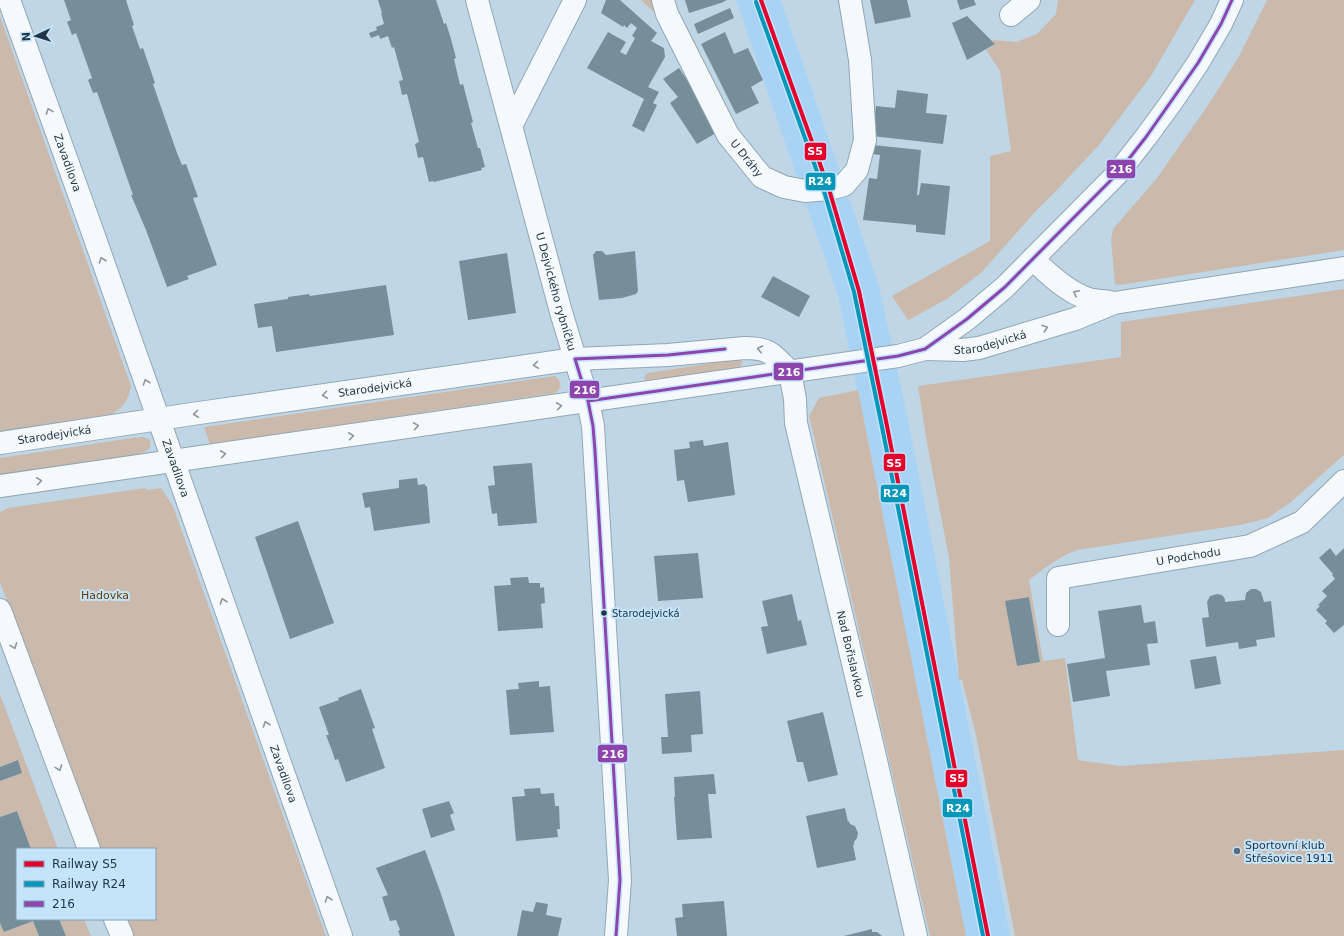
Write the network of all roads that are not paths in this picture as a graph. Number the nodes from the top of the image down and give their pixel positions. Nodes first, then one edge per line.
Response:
1 (9, 0) edge
2 (477, 0) edge
3 (575, 0) edge
4 (662, 0) edge
5 (850, 0) edge
6 (1029, 0) edge
7 (1232, 0) edge
8 (1011, 14) dead end
9 (511, 126) junction
10 (1033, 259) junction
11 (1344, 268) edge
12 (1114, 302) junction
13 (925, 349) junction
14 (575, 360) junction
15 (790, 372) junction
16 (588, 401) junction
17 (158, 419) junction
18 (0, 443) edge
19 (174, 462) junction
20 (1344, 481) edge
21 (0, 486) edge
22 (0, 610) edge
23 (1058, 625) dead end
24 (89, 848) edge
25 (115, 920) edge
26 (122, 936) edge
27 (341, 936) edge
28 (616, 936) edge
29 (916, 936) edge

17 -> 1 street, Zavadilova
2 - 9 street, U Dejvického rybníčku
3 - 9 street
4 - 5 street, U Dráhy
6 - 8 street
7 - 10 street
9 - 14 street, U Dejvického rybníčku
12 -> 10 street, Starodejvická
10 - 13 street
11 - 12 street, Starodejvická
13 -> 12 street, Starodejvická
13 - 15 street, Starodejvická
15 -> 14 street, Starodejvická
14 - 16 street, U Dejvického rybníčku
14 -> 17 street, Starodejvická
15 - 16 street, Starodejvická
15 - 29 street, Nad Bořislavkou
19 -> 16 street, Starodejvická
16 - 28 street, U Dejvického rybníčku
17 - 18 street, Starodejvická
17 - 19 street, Zavadilova
21 -> 19 street, Starodejvická
27 -> 19 street, Zavadilova
20 - 23 street, U Podchodu
22 -> 24 street
25 - 26 street

